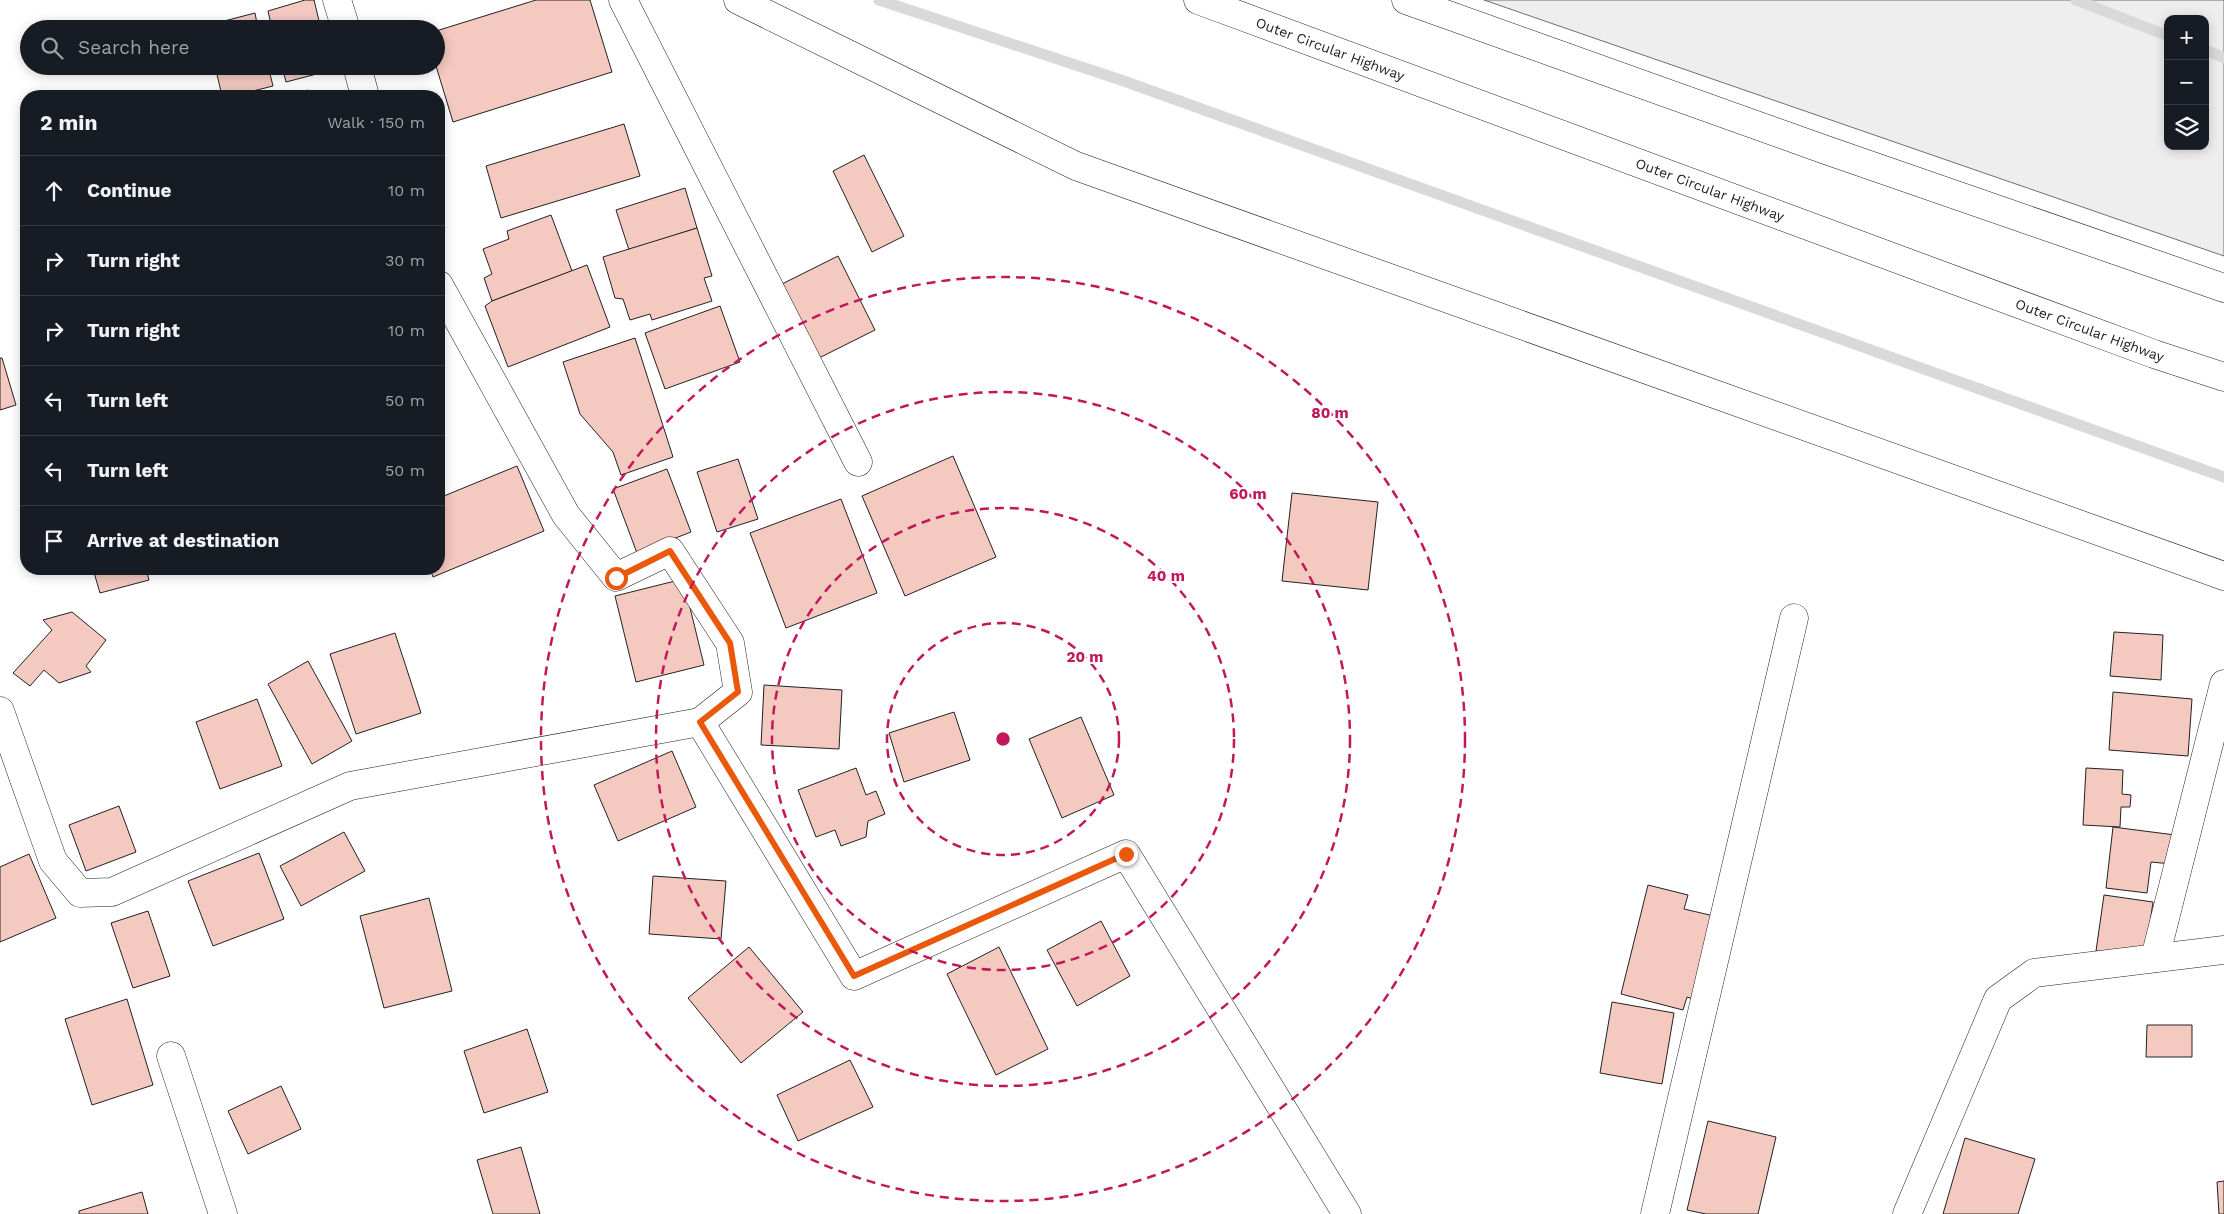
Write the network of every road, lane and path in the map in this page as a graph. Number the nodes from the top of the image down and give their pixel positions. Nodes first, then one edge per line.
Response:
1 (338, 0) edge
2 (623, 0) edge
3 (738, 0) edge
4 (1198, 0) edge
5 (1406, 0) edge
6 (344, 20) edge
7 (359, 75) edge
8 (363, 90) edge
9 (2224, 288) edge
10 (445, 296) edge
11 (2224, 377) edge
12 (858, 462) dead end
13 (2224, 576) edge
14 (1794, 618) dead end
15 (2224, 684) edge
16 (0, 711) edge
17 (700, 722) junction
18 (2224, 950) edge
19 (2155, 958) junction
20 (171, 1056) dead end
21 (223, 1214) edge
22 (1347, 1214) edge
23 (1655, 1214) edge
24 (1907, 1214) edge

1 - 6 main road
2 - 12 main road
3 - 13 main road
4 - 11 main road, Outer Circular Highway
5 - 9 main road
7 - 8 main road
10 - 17 main road
14 - 23 main road
15 - 19 main road
16 - 17 main road
17 - 22 main road
18 - 19 main road
19 - 24 main road
20 - 21 main road

